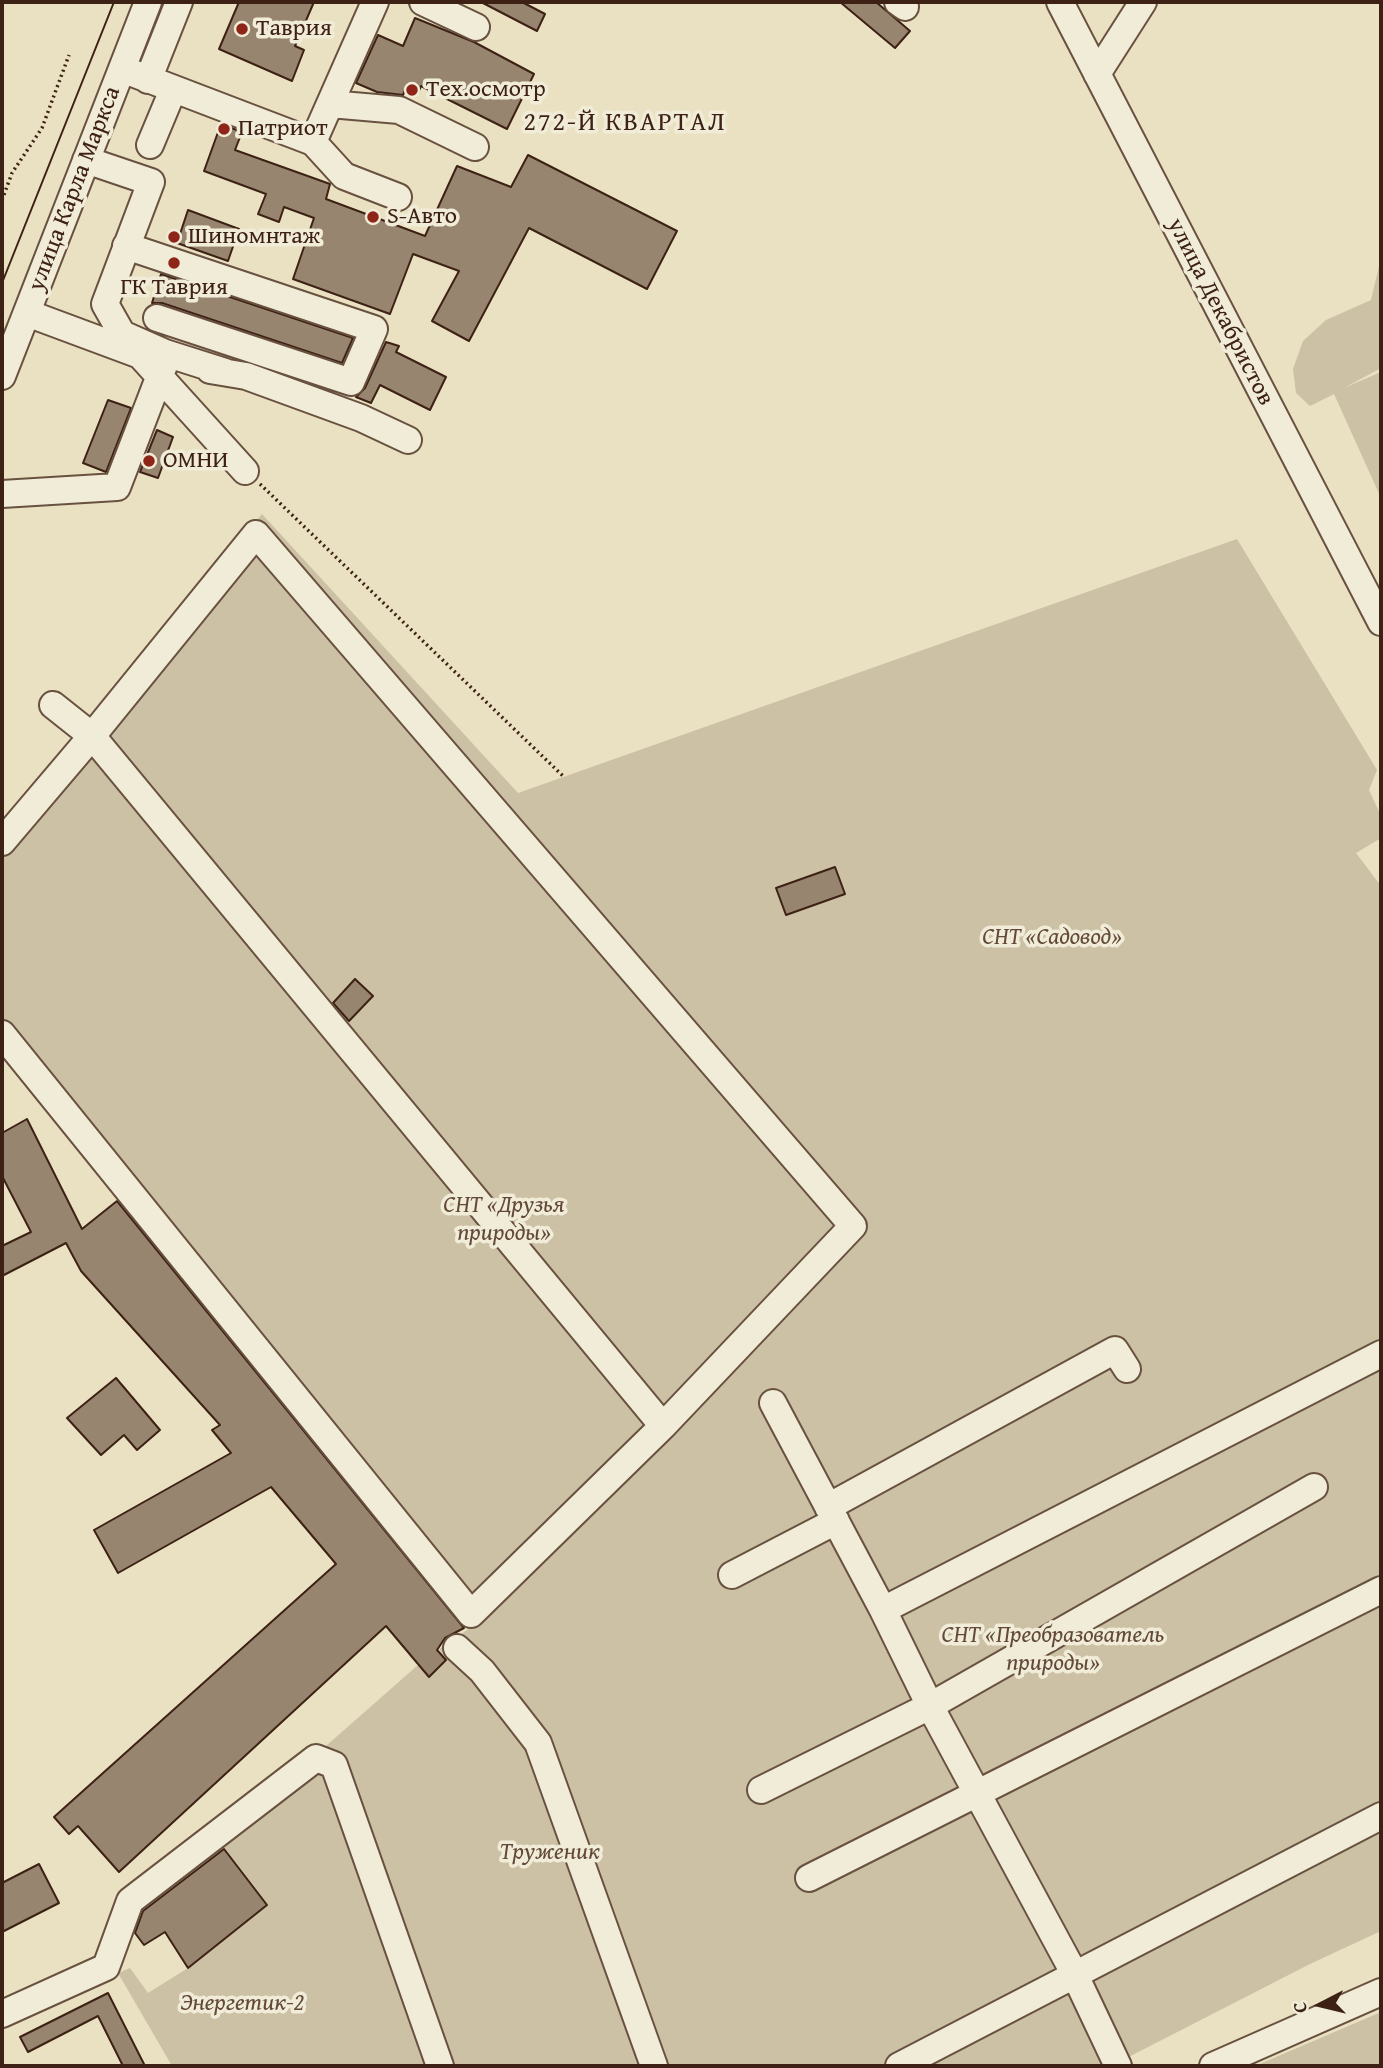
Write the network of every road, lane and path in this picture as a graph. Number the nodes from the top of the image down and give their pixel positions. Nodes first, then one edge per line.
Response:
1 (148, 2) edge
2 (179, 2) edge
3 (375, 2) edge
4 (424, 2) edge
5 (1060, 2) edge
6 (1143, 2) edge
7 (476, 27) dead end
8 (69, 55) dead end
9 (122, 69) junction
10 (1097, 74) junction
11 (148, 80) junction
12 (173, 90) junction
13 (330, 104) junction
14 (313, 142) junction
15 (150, 145) dead end
16 (475, 147) dead end
17 (86, 160) junction
18 (398, 197) dead end
19 (2, 200) edge
20 (126, 246) junction
21 (27, 313) junction
22 (157, 318) dead end
23 (155, 366) junction
24 (225, 372) junction
25 (2, 376) edge
26 (408, 440) dead end
27 (245, 471) joint
28 (2, 494) edge
29 (1381, 622) edge
30 (53, 705) dead end
31 (92, 736) junction
32 (563, 776) dead end
33 (2, 842) edge
34 (2, 1034) edge
35 (1381, 1354) edge
36 (1127, 1368) dead end
37 (774, 1403) dead end
38 (663, 1426) junction
39 (1314, 1487) dead end
40 (832, 1514) junction
41 (732, 1575) dead end
42 (1381, 1590) edge
43 (883, 1609) junction
44 (457, 1648) dead end
45 (930, 1706) junction
46 (761, 1790) dead end
47 (977, 1794) junction
48 (1381, 1816) edge
49 (809, 1878) dead end
50 (1074, 1973) junction
51 (1381, 1992) edge
52 (2, 2014) edge
53 (440, 2066) edge
54 (654, 2066) edge
55 (899, 2066) edge
56 (1118, 2066) edge
57 (1213, 2066) edge

1 - 9 street, улица Карла Маркса
2 - 11 street
3 - 13 street
4 - 7 street
5 - 10 street, улица Декабристов
6 - 10 street
8 - 19 path
9 - 11 street
9 - 17 street, улица Карла Маркса
10 - 29 street, улица Декабристов
11 - 12 street
12 - 14 street
12 - 15 street
13 - 14 street
13 - 16 street
14 - 18 street
17 - 20 street
17 - 21 street, улица Карла Маркса
20 - 22 street
20 - 24 street
21 - 23 street
21 - 25 street, улица Карла Маркса
23 - 24 street
23 - 27 street
23 - 28 street
24 - 26 street
27 - 32 path
30 - 31 street
31 - 33 street
31 - 38 street
31 - 38 street
34 - 38 street
35 - 43 street
36 - 40 street
37 - 40 street
39 - 45 street
40 - 41 street
40 - 43 street
42 - 47 street
43 - 45 street
44 - 54 street
45 - 46 street
45 - 47 street
47 - 49 street
47 - 50 street
48 - 50 street
50 - 55 street
50 - 56 street
51 - 57 street
52 - 53 street

